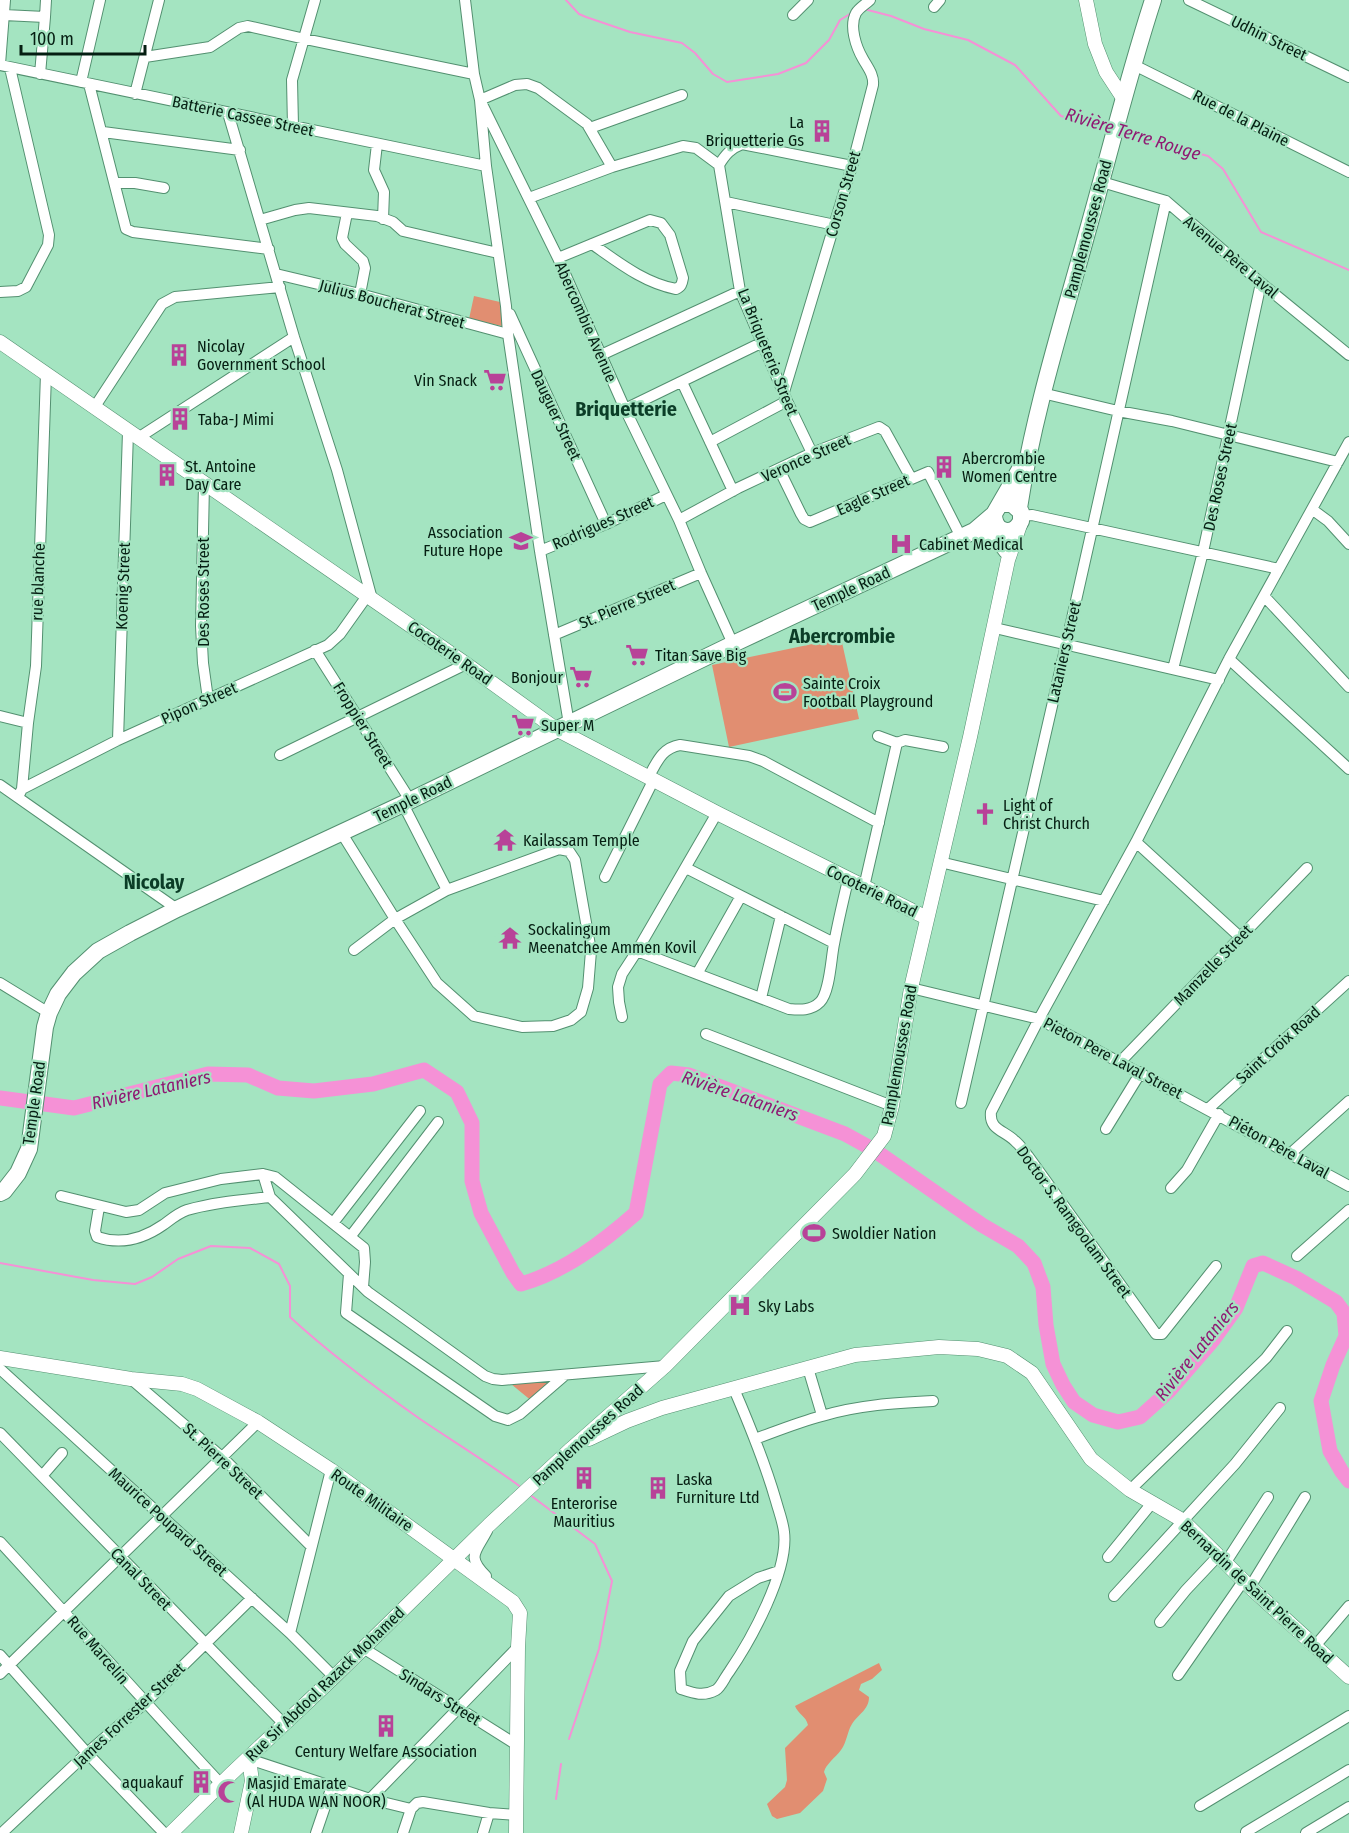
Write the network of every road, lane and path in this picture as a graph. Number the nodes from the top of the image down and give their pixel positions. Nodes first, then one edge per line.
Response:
1 (5, 0) edge
2 (46, 0) edge
3 (100, 0) edge
4 (159, 0) edge
5 (315, 0) edge
6 (465, 0) edge
7 (808, 0) edge
8 (1086, 0) edge
9 (1154, 0) edge
10 (1189, 0) edge
11 (869, 1) edge
12 (4, 15) junction
13 (793, 15) dead end
14 (45, 17) junction
15 (304, 39) junction
16 (145, 57) junction
17 (1132, 64) junction
18 (3, 66) edge
19 (40, 74) junction
20 (474, 74) junction
21 (1349, 77) edge
22 (85, 83) junction
23 (135, 94) junction
24 (682, 95) dead end
25 (1124, 98) junction
26 (480, 100) junction
27 (228, 113) junction
28 (293, 126) junction
29 (590, 128) junction
30 (103, 132) junction
31 (377, 144) junction
32 (240, 150) junction
33 (719, 165) junction
34 (486, 166) junction
35 (852, 166) junction
36 (612, 167) junction
37 (1349, 172) edge
38 (1102, 182) junction
39 (115, 183) junction
40 (165, 188) dead end
41 (529, 198) junction
42 (1166, 201) junction
43 (726, 202) junction
44 (347, 213) junction
45 (383, 219) junction
46 (260, 220) junction
47 (835, 225) junction
48 (592, 244) junction
49 (268, 249) junction
50 (498, 253) junction
51 (558, 258) junction
52 (276, 274) junction
53 (1261, 283) junction
54 (280, 287) junction
55 (740, 291) junction
56 (0, 292) edge
57 (360, 294) junction
58 (506, 306) junction
59 (508, 334) junction
60 (294, 337) junction
61 (0, 342) edge
62 (763, 342) junction
63 (601, 355) junction
64 (1349, 355) edge
65 (45, 374) junction
66 (682, 382) junction
67 (1042, 393) junction
68 (785, 397) junction
69 (94, 408) junction
70 (625, 409) junction
71 (1118, 411) junction
72 (133, 435) junction
73 (1229, 435) junction
74 (710, 442) junction
75 (1349, 442) edge
76 (812, 453) junction
77 (1338, 462) junction
78 (778, 469) junction
79 (911, 478) junction
80 (204, 484) junction
81 (733, 491) junction
82 (666, 495) junction
83 (1313, 510) junction
84 (679, 520) junction
85 (998, 523) junction
86 (606, 524) junction
87 (1092, 528) junction
88 (1349, 544) edge
89 (540, 551) junction
90 (1203, 552) junction
91 (1008, 556) junction
92 (1279, 569) junction
93 (701, 573) junction
94 (1264, 596) junction
95 (369, 597) junction
96 (994, 628) junction
97 (554, 634) junction
98 (733, 644) junction
99 (1066, 645) junction
100 (315, 650) junction
101 (1229, 659) junction
102 (466, 664) junction
103 (1173, 669) junction
104 (1219, 680) junction
105 (1349, 687) edge
106 (208, 699) junction
107 (0, 716) edge
108 (358, 717) junction
109 (28, 723) junction
110 (563, 726) junction
111 (878, 736) dead end
112 (118, 740) junction
113 (897, 743) junction
114 (943, 747) dead end
115 (280, 755) dead end
116 (1349, 769) edge
117 (651, 778) junction
118 (0, 785) edge
119 (20, 793) junction
120 (406, 802) junction
121 (717, 813) junction
122 (879, 823) junction
123 (341, 832) junction
124 (1136, 842) junction
125 (940, 862) junction
126 (686, 868) junction
127 (1307, 868) dead end
128 (605, 877) dead end
129 (848, 879) junction
130 (1012, 879) junction
131 (864, 887) junction
132 (447, 890) junction
133 (741, 896) junction
134 (1104, 901) junction
135 (177, 909) junction
136 (781, 916) junction
137 (927, 918) junction
138 (395, 920) junction
139 (1240, 937) junction
140 (834, 943) junction
141 (354, 950) dead end
142 (637, 951) junction
143 (697, 974) junction
144 (1349, 981) edge
145 (0, 983) edge
146 (911, 988) junction
147 (761, 998) junction
148 (984, 1005) junction
149 (49, 1013) junction
150 (622, 1017) dead end
151 (1039, 1019) junction
152 (706, 1034) dead end
153 (1120, 1062) junction
154 (1141, 1072) junction
155 (1349, 1101) edge
156 (961, 1103) dead end
157 (892, 1106) junction
158 (1208, 1108) junction
159 (420, 1111) dead end
160 (1219, 1114) junction
161 (438, 1122) dead end
162 (1106, 1129) dead end
163 (1290, 1154) junction
164 (263, 1174) junction
165 (1346, 1180) edge
166 (1171, 1188) dead end
167 (0, 1193) edge
168 (61, 1197) dead end
169 (270, 1197) junction
170 (99, 1207) junction
171 (1349, 1210) edge
172 (333, 1222) junction
173 (350, 1237) junction
174 (1297, 1256) dead end
175 (1216, 1266) dead end
176 (349, 1274) junction
177 (363, 1287) junction
178 (1287, 1331) dead end
179 (0, 1358) edge
180 (665, 1366) junction
181 (807, 1368) junction
182 (0, 1370) edge
183 (564, 1375) junction
184 (131, 1379) junction
185 (734, 1389) junction
186 (626, 1400) junction
187 (933, 1401) dead end
188 (662, 1408) junction
189 (1280, 1408) dead end
190 (642, 1415) junction
191 (822, 1415) junction
192 (258, 1422) junction
193 (0, 1433) edge
194 (755, 1439) junction
195 (571, 1449) junction
196 (62, 1453) dead end
197 (223, 1458) junction
198 (331, 1470) junction
199 (42, 1476) junction
200 (1130, 1490) junction
201 (1268, 1497) dead end
202 (1305, 1497) dead end
203 (1152, 1503) junction
204 (162, 1517) junction
205 (1182, 1520) junction
206 (489, 1525) junction
207 (0, 1542) edge
208 (310, 1546) junction
209 (121, 1557) junction
210 (1108, 1557) dead end
211 (1222, 1559) junction
212 (454, 1560) junction
213 (779, 1571) junction
214 (1247, 1584) junction
215 (501, 1593) junction
216 (1114, 1596) dead end
217 (252, 1598) junction
218 (1349, 1606) edge
219 (65, 1611) junction
220 (1160, 1622) dead end
221 (290, 1633) junction
222 (204, 1644) junction
223 (1315, 1646) junction
224 (518, 1647) junction
225 (363, 1648) junction
226 (0, 1655) edge
227 (10, 1665) junction
228 (0, 1674) edge
229 (1178, 1675) dead end
230 (334, 1677) junction
231 (1349, 1677) edge
232 (145, 1703) junction
233 (457, 1708) junction
234 (1349, 1716) edge
235 (284, 1724) junction
236 (517, 1745) junction
237 (87, 1753) junction
238 (249, 1759) junction
239 (1349, 1770) edge
240 (221, 1784) junction
241 (332, 1786) junction
242 (370, 1799) junction
243 (1200, 1806) dead end
244 (1349, 1807) edge
245 (411, 1809) junction
246 (489, 1813) junction
247 (517, 1815) junction
248 (3, 1830) edge
249 (1246, 1832) dead end
250 (170, 1833) edge
251 (241, 1833) edge
252 (316, 1833) edge
253 (403, 1833) edge
254 (483, 1833) edge
255 (516, 1833) edge
256 (1306, 1833) edge

1 - 12 street
2 - 14 street
3 - 22 street
4 - 16 street
5 - 15 street
6 - 20 street
7 - 13 street
8 - 25 main road
9 - 17 main road, Pamplemousses Road
10 - 21 street, Udhin Street
11 - 35 street, Corson Street
12 - 14 street
12 - 18 street
14 - 19 street
15 - 16 street
15 - 20 street
15 - 28 street
16 - 23 street
17 - 25 main road, Pamplemousses Road
17 - 37 street, Rue de la Plaine
18 - 19 street, Batterie Cassee Street
18 - 56 street
19 - 22 street, Batterie Cassee Street
20 - 26 street
22 - 23 street, Batterie Cassee Street
22 - 30 street
23 - 27 street, Batterie Cassee Street
24 - 29 street
25 - 38 main road, Pamplemousses Road
26 - 29 street
26 - 34 street
26 - 41 street, Abercombie Avenue
27 - 28 street, Batterie Cassee Street
27 - 32 street
28 - 31 street, Batterie Cassee Street
29 - 36 street
30 - 32 street
30 - 39 street
31 - 34 street, Batterie Cassee Street
31 - 45 street
32 - 46 street
33 - 35 street
33 - 36 street
33 - 43 street, La Briqueterie Street
34 - 50 street
35 - 47 street, Corson Street
36 - 41 street
38 - 42 street, Avenue Père Laval
38 - 67 main road, Pamplemousses Road
39 - 40 street
39 - 49 street
41 - 51 street, Abercombie Avenue
42 - 53 street, Avenue Père Laval
42 - 71 street, Lataniers Street
43 - 47 street
43 - 55 street, La Briqueterie Street
44 - 45 street
44 - 46 street
44 - 57 street
45 - 50 street
46 - 49 street
47 - 68 street, Corson Street
48 - 48 street
48 - 51 street
49 - 52 street
50 - 58 street
51 - 63 street, Abercombie Avenue
52 - 54 street
52 - 57 street, Julius Boucherat Street
53 - 64 street, Avenue Père Laval
53 - 73 street, Des Roses Street
54 - 60 street
54 - 69 street
55 - 62 street, La Briqueterie Street
55 - 63 street
57 - 59 street, Julius Boucherat Street
58 - 59 street
58 - 86 street, Dauguer Street
59 - 89 street
60 - 72 street
60 - 95 street
61 - 65 main road, Cocoterie Road
62 - 66 street
62 - 68 street, La Briqueterie Street
63 - 70 street, Abercombie Avenue
65 - 69 main road, Cocoterie Road
65 - 109 street, rue blanche
66 - 70 street
66 - 74 street
67 - 71 street
67 - 85 main road, Pamplemousses Road
68 - 74 street
68 - 76 street, La Briqueterie Street
69 - 72 main road, Cocoterie Road
70 - 82 street, Abercombie Avenue
71 - 73 street
71 - 87 street, Lataniers Street
72 - 80 main road, Cocoterie Road
72 - 112 street, Koenig Street
73 - 77 street
73 - 90 street, Des Roses Street
74 - 81 street
75 - 77 street
76 - 78 street, Veronce Street
76 - 79 street, Veronce Street
77 - 83 street
78 - 79 street, Eagle Street
78 - 81 street, Veronce Street
79 - 85 street, Eagle Street
80 - 95 main road, Cocoterie Road
80 - 106 street, Des Roses Street
81 - 84 street, Veronce Street
82 - 84 street, Abercombie Avenue
82 - 86 street, Rodrigues Street
83 - 88 street
83 - 92 street
84 - 93 street, Abercombie Avenue
85 - 87 street
85 - 91 main road, Pamplemousses Road
85 - 91 main road
85 - 98 main road, Temple Road
86 - 89 street, Rodrigues Street
87 - 90 street
87 - 99 street, Lataniers Street
89 - 97 street
90 - 92 street
90 - 103 street, Des Roses Street
91 - 96 main road, Pamplemousses Road
92 - 94 street
93 - 97 street, St. Pierre Street
93 - 98 street, Abercombie Avenue
94 - 101 street
94 - 105 street
95 - 100 street, Pipon Street
95 - 102 main road, Cocoterie Road
96 - 99 street
96 - 125 main road, Pamplemousses Road
97 - 110 street
98 - 110 main road, Temple Road
99 - 103 street
99 - 130 street, Lataniers Street
100 - 106 street, Pipon Street
100 - 108 street, Froppier Street
101 - 104 street
101 - 116 street
102 - 108 street
102 - 110 main road, Cocoterie Road
103 - 104 street
104 - 124 street
106 - 112 street, Pipon Street
107 - 109 street
108 - 115 street
108 - 120 street, Froppier Street
109 - 119 street, rue blanche
110 - 117 main road, Cocoterie Road
110 - 120 main road, Temple Road
111 - 113 street
112 - 119 street, Pipon Street
113 - 114 street
113 - 122 street
117 - 121 main road, Cocoterie Road
117 - 122 street
117 - 128 street
118 - 119 street
119 - 135 street
120 - 123 main road, Temple Road
120 - 132 street, Froppier Street
121 - 126 street
121 - 129 main road, Cocoterie Road
122 - 131 street
123 - 135 main road, Temple Road
123 - 138 street
124 - 134 street
124 - 139 street
125 - 130 street
125 - 137 main road, Pamplemousses Road
126 - 133 street
126 - 142 street
127 - 139 street, Mamzelle Street
129 - 131 main road, Cocoterie Road
129 - 140 street
130 - 134 street
130 - 148 street, Lataniers Street
131 - 137 main road, Cocoterie Road
132 - 138 street
132 - 138 street
133 - 136 street
133 - 143 street
134 - 151 street
135 - 149 main road, Temple Road
136 - 140 street
136 - 147 street
137 - 146 main road, Pamplemousses Road
138 - 141 street
139 - 153 street, Mamzelle Street
140 - 147 street
142 - 143 street
142 - 150 street
143 - 147 street
144 - 158 street, Saint Croix Road
145 - 149 street
146 - 148 street, Pieton Pere Laval Street
146 - 157 main road, Pamplemousses Road
148 - 151 street, Pieton Pere Laval Street
148 - 156 street, Lataniers Street
149 - 167 main road, Temple Road
151 - 153 street, Pieton Pere Laval Street
151 - 175 street, Doctor S. Ramgoolam Street
152 - 157 street
153 - 154 street, Pieton Pere Laval Street
154 - 158 street, Pieton Pere Laval Street
154 - 162 street
155 - 163 street
157 - 180 main road, Pamplemousses Road
158 - 160 street, Piéton Père Laval
159 - 172 street
160 - 163 street, Piéton Père Laval
160 - 166 street
161 - 173 street
163 - 165 street, Piéton Père Laval
164 - 169 street
164 - 170 street
164 - 172 street
168 - 170 street
169 - 170 street
169 - 176 street
171 - 174 street
172 - 173 street
173 - 177 street
176 - 177 street
176 - 183 street
177 - 183 street
178 - 200 street
179 - 184 main road, Route Militaire
180 - 183 street
180 - 186 main road, Pamplemousses Road
181 - 185 main road, Bernardin de Saint Pierre Road
181 - 191 street
181 - 200 main road, Bernardin de Saint Pierre Road
182 - 204 street, Maurice Poupard Street
184 - 192 main road, Route Militaire
184 - 197 street, St. Pierre Street
185 - 188 main road, Bernardin de Saint Pierre Road
185 - 194 street
186 - 188 main road, Bernardin de Saint Pierre Road
186 - 190 main road
186 - 195 main road, Pamplemousses Road
187 - 191 street
188 - 190 main road, Bernardin de Saint Pierre Road
189 - 205 street
190 - 195 main road, Bernardin de Saint Pierre Road
191 - 194 street
192 - 197 street
192 - 198 main road, Route Militaire
193 - 199 street, Canal Street
194 - 213 street
195 - 206 main road, Pamplemousses Road
196 - 199 street
197 - 204 street
197 - 208 street, St. Pierre Street
198 - 208 street
198 - 212 main road, Route Militaire
199 - 209 street, Canal Street
200 - 203 main road, Bernardin de Saint Pierre Road
201 - 211 street
202 - 214 street
203 - 205 main road, Bernardin de Saint Pierre Road
203 - 210 street
204 - 209 street
204 - 217 street, Maurice Poupard Street
205 - 211 main road, Bernardin de Saint Pierre Road
205 - 216 street
206 - 212 main road, Pamplemousses Road
206 - 215 street
207 - 219 street, Rue Marcelin
208 - 221 street
209 - 219 street
209 - 222 street, Canal Street
211 - 214 main road, Bernardin de Saint Pierre Road
211 - 220 street
212 - 215 main road, Route Militaire
212 - 225 main road, Rue Sir Abdool Razack Mohamed
213 - 213 street
214 - 223 main road, Bernardin de Saint Pierre Road
214 - 229 street
215 - 224 main road, Route Militaire
217 - 221 street, Maurice Poupard Street
217 - 222 street, James Forrester Street
218 - 223 street
219 - 227 street
219 - 232 street, Rue Marcelin
221 - 230 street, Maurice Poupard Street
222 - 232 street, James Forrester Street
222 - 235 street, Canal Street
223 - 231 main road, Bernardin de Saint Pierre Road
224 - 233 street
224 - 236 main road, Route Militaire
225 - 230 main road, Rue Sir Abdool Razack Mohamed
225 - 233 street, Sindars Street
226 - 227 street
227 - 228 street
227 - 237 street
230 - 235 main road, Rue Sir Abdool Razack Mohamed
232 - 237 street, James Forrester Street
232 - 240 street, Rue Marcelin
233 - 236 street, Sindars Street
233 - 242 street
234 - 243 street
235 - 238 main road, Rue Sir Abdool Razack Mohamed
236 - 247 main road, Route Militaire
237 - 248 street, James Forrester Street
237 - 250 street
238 - 240 main road, Rue Sir Abdool Razack Mohamed
238 - 241 street
238 - 251 main road
239 - 249 street
240 - 250 main road, Rue Sir Abdool Razack Mohamed
241 - 242 street
241 - 252 street
242 - 245 street
244 - 256 street
245 - 246 street
245 - 253 street
246 - 247 street
246 - 254 street
247 - 255 main road, Route Militaire

